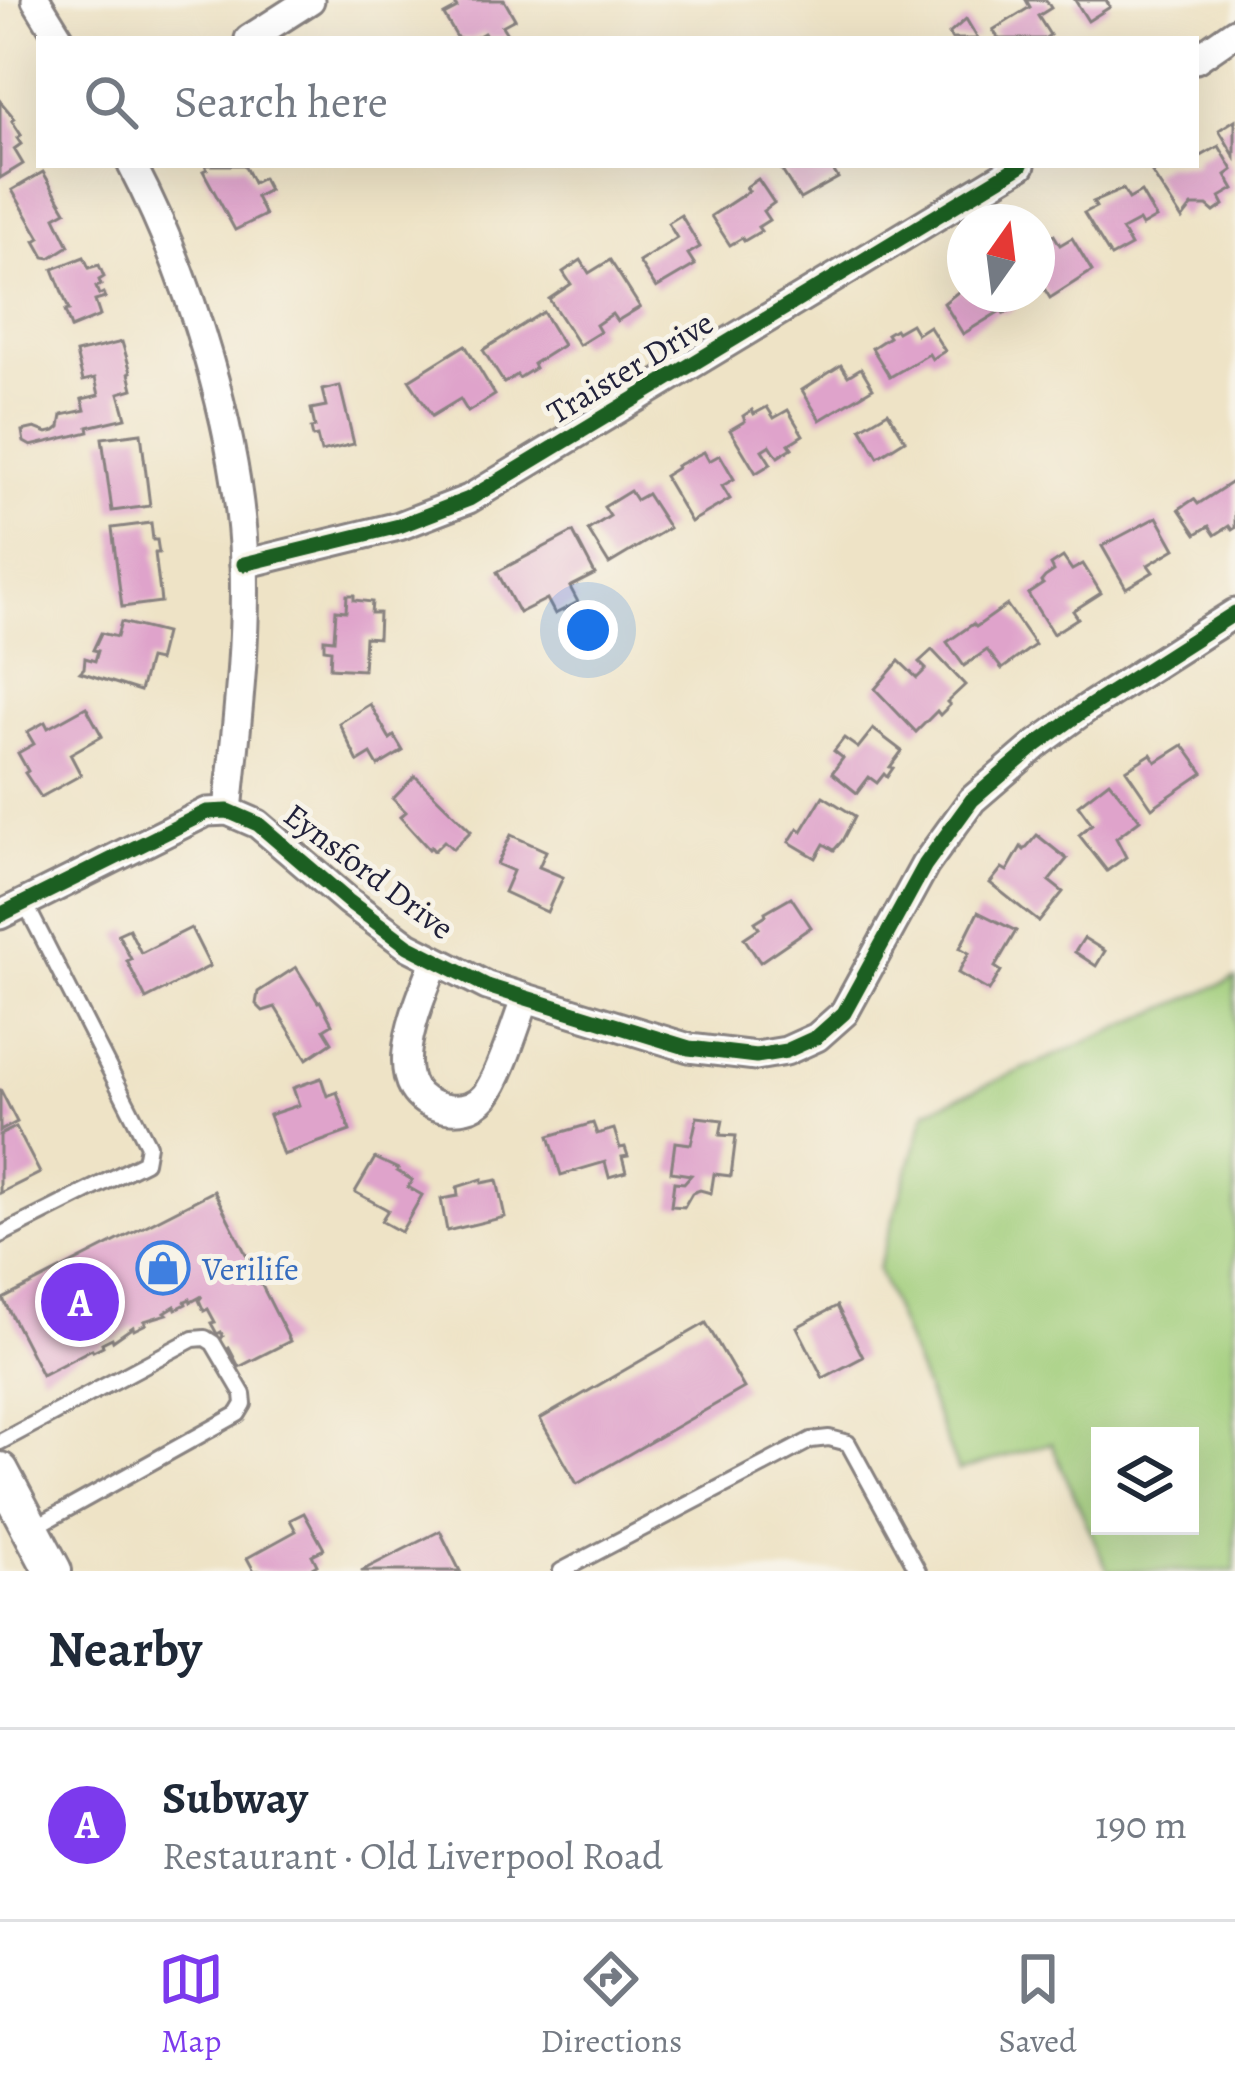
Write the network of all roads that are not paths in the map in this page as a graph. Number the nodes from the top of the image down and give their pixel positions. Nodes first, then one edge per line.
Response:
1 (36, 0) edge
2 (310, 0) edge
3 (1235, 32) edge
4 (58, 36) edge
5 (254, 36) edge
6 (1199, 57) edge
7 (133, 168) edge
8 (1017, 168) edge
9 (244, 563) junction
10 (1235, 613) edge
11 (228, 812) junction
12 (12, 909) edge
13 (435, 961) junction
14 (525, 1000) junction
15 (0, 1235) edge
16 (0, 1442) edge
17 (0, 1472) edge
18 (31, 1529) junction
19 (53, 1571) edge
20 (561, 1571) edge
21 (918, 1571) edge

1 - 4 street
2 - 5 street
3 - 6 street
7 - 9 street
8 - 9 street, Traister Drive
9 - 11 street
10 - 14 street, Eynsford Drive
11 - 12 street
11 - 13 street, Eynsford Drive
12 - 15 lane
13 - 14 street, Eynsford Drive
13 - 14 street
16 - 18 lane
17 - 18 main road
18 - 19 main road
20 - 21 lane

